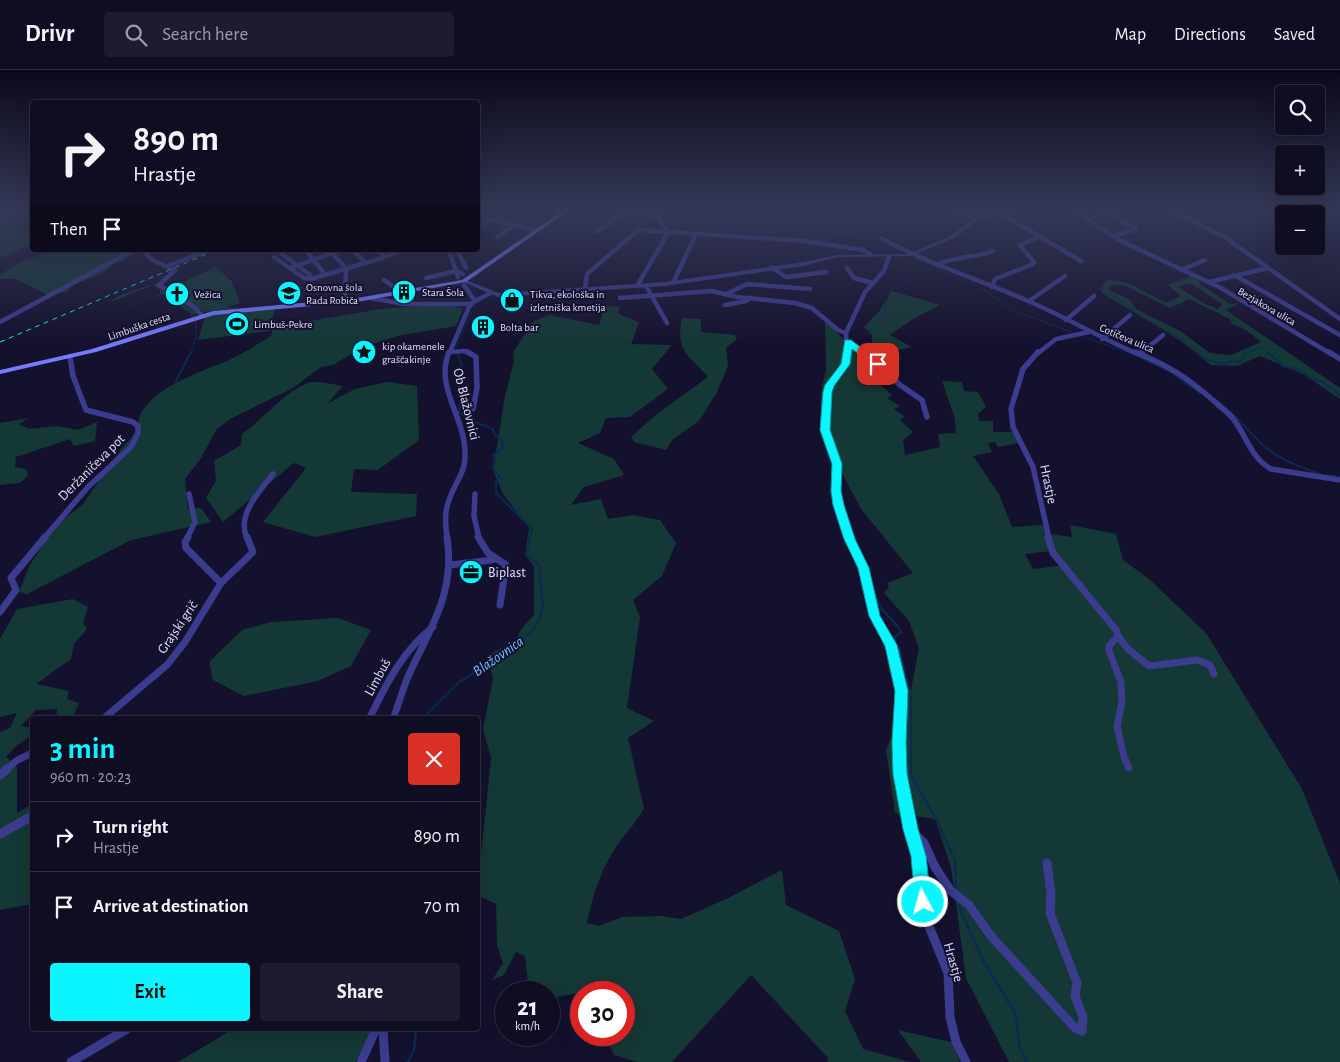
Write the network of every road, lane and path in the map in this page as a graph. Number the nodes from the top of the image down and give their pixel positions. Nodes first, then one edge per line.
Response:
1 (128, 253) edge
2 (145, 253) edge
3 (201, 253) edge
4 (308, 253) edge
5 (326, 253) edge
6 (333, 253) edge
7 (356, 253) edge
8 (390, 253) edge
9 (455, 253) edge
10 (455, 253) edge
11 (505, 253) edge
12 (611, 253) edge
13 (656, 253) edge
14 (687, 253) edge
15 (867, 253) edge
16 (987, 253) edge
17 (1027, 253) edge
18 (1065, 253) edge
19 (1076, 253) edge
20 (1147, 253) edge
21 (1247, 253) edge
22 (282, 254) dead end
23 (913, 254) joint
24 (871, 256) junction
25 (1070, 256) junction
26 (274, 257) dead end
27 (890, 257) junction
28 (312, 259) junction
29 (363, 260) dead end
30 (1205, 260) dead end
31 (1081, 261) dead end
32 (297, 265) junction
33 (937, 265) junction
34 (168, 266) junction
35 (344, 267) junction
36 (290, 268) junction
37 (771, 268) junction
38 (847, 268) dead end
39 (1268, 268) junction
40 (1184, 269) junction
41 (323, 272) dead end
42 (826, 272) dead end
43 (310, 275) dead end
44 (1234, 275) junction
45 (1065, 276) dead end
46 (463, 277) junction
47 (426, 278) dead end
48 (384, 280) dead end
49 (1209, 282) junction
50 (673, 283) junction
51 (873, 283) junction
52 (637, 286) junction
53 (646, 286) junction
54 (992, 287) junction
55 (585, 288) junction
56 (810, 289) dead end
57 (400, 291) junction
58 (491, 293) junction
59 (726, 294) junction
60 (1094, 296) dead end
61 (651, 297) junction
62 (371, 298) junction
63 (620, 298) dead end
64 (750, 298) junction
65 (345, 301) junction
66 (473, 301) junction
67 (1029, 301) junction
68 (725, 305) dead end
69 (202, 315) junction
70 (1130, 316) dead end
71 (1340, 319) edge
72 (1066, 320) junction
73 (0, 322) edge
74 (667, 323) dead end
75 (1089, 332) junction
76 (846, 333) junction
77 (1163, 335) dead end
78 (1340, 335) edge
79 (1102, 339) junction
80 (848, 342) junction
81 (454, 352) junction
82 (1140, 354) junction
83 (70, 357) junction
84 (1340, 359) edge
85 (0, 372) edge
86 (473, 409) dead end
87 (927, 416) dead end
88 (274, 474) dead end
89 (1340, 480) edge
90 (189, 494) dead end
91 (475, 494) dead end
92 (492, 560) junction
93 (450, 565) junction
94 (221, 583) junction
95 (500, 605) dead end
96 (0, 612) edge
97 (434, 626) junction
98 (1118, 636) junction
99 (1214, 674) dead end
100 (107, 716) edge
101 (371, 716) edge
102 (394, 716) edge
103 (30, 754) edge
104 (1129, 768) dead end
105 (0, 775) edge
106 (30, 817) edge
107 (910, 829) junction
108 (0, 834) edge
109 (1047, 863) dead end
110 (124, 1031) edge
111 (375, 1031) edge
112 (384, 1031) edge
113 (71, 1062) edge
114 (361, 1062) edge
115 (385, 1062) edge
116 (966, 1062) edge

1 - 73 street
2 - 34 street
3 - 34 street
4 - 28 street
5 - 28 street
6 - 35 street
7 - 29 street
8 - 35 street
9 - 46 street
10 - 46 street
11 - 46 main road
12 - 55 street
13 - 52 street
14 - 50 street
15 - 24 street
16 - 33 street
17 - 54 street
18 - 25 street
19 - 25 street
20 - 40 street, Bezjakova ulica
21 - 39 street
22 - 32 street
23 - 27 street
23 - 33 street, Cotičeva ulica
24 - 27 street
24 - 37 street
25 - 31 street
26 - 36 street
27 - 51 street
28 - 32 street
28 - 41 street
30 - 40 street
32 - 36 street
32 - 43 street
33 - 54 street, Cotičeva ulica
34 - 69 street
35 - 36 street
35 - 65 street
37 - 42 street
37 - 50 street
38 - 51 street
39 - 44 street
39 - 71 street
40 - 49 street, Bezjakova ulica
44 - 49 street
44 - 78 street
45 - 67 street
46 - 47 street
46 - 57 main road, Limbuška cesta
46 - 58 street
46 - 66 street
48 - 57 street
49 - 84 street, Bezjakova ulica
50 - 53 street
51 - 76 street
52 - 53 street
52 - 55 street
53 - 61 street
54 - 67 street, Cotičeva ulica
55 - 58 street
56 - 59 street
57 - 62 main road, Limbuška cesta
58 - 66 street
59 - 61 street
59 - 64 street
60 - 72 street
61 - 63 street
61 - 74 street
62 - 65 main road, Limbuška cesta
62 - 66 street
64 - 68 street
64 - 76 street
65 - 69 main road, Limbuška cesta
66 - 81 street, Ob Blažovnici
67 - 72 street, Cotičeva ulica
69 - 83 main road, Limbuška cesta
70 - 79 street
72 - 75 street, Cotičeva ulica
75 - 79 street, Cotičeva ulica
75 - 98 street, Hrastje
76 - 80 street
77 - 82 street
79 - 82 street, Cotičeva ulica
80 - 87 street
80 - 107 street, Hrastje
81 - 86 street
81 - 93 street, Ob Blažovnici
82 - 89 street, Cotičeva ulica
83 - 85 main road, Limbuška cesta
83 - 96 street, Deržaničeva pot
88 - 94 street, Grajski grič
90 - 94 street
91 - 92 street
92 - 93 street
92 - 95 street
93 - 97 street, Ob Blažovnici
94 - 100 street, Grajski grič
97 - 101 street, Limbuš
97 - 102 street, Ob Blažovnici
98 - 99 street, Hrastje
98 - 104 street
103 - 105 street
106 - 108 street
107 - 109 street
107 - 116 street, Hrastje
110 - 113 street
111 - 114 street
112 - 115 street

